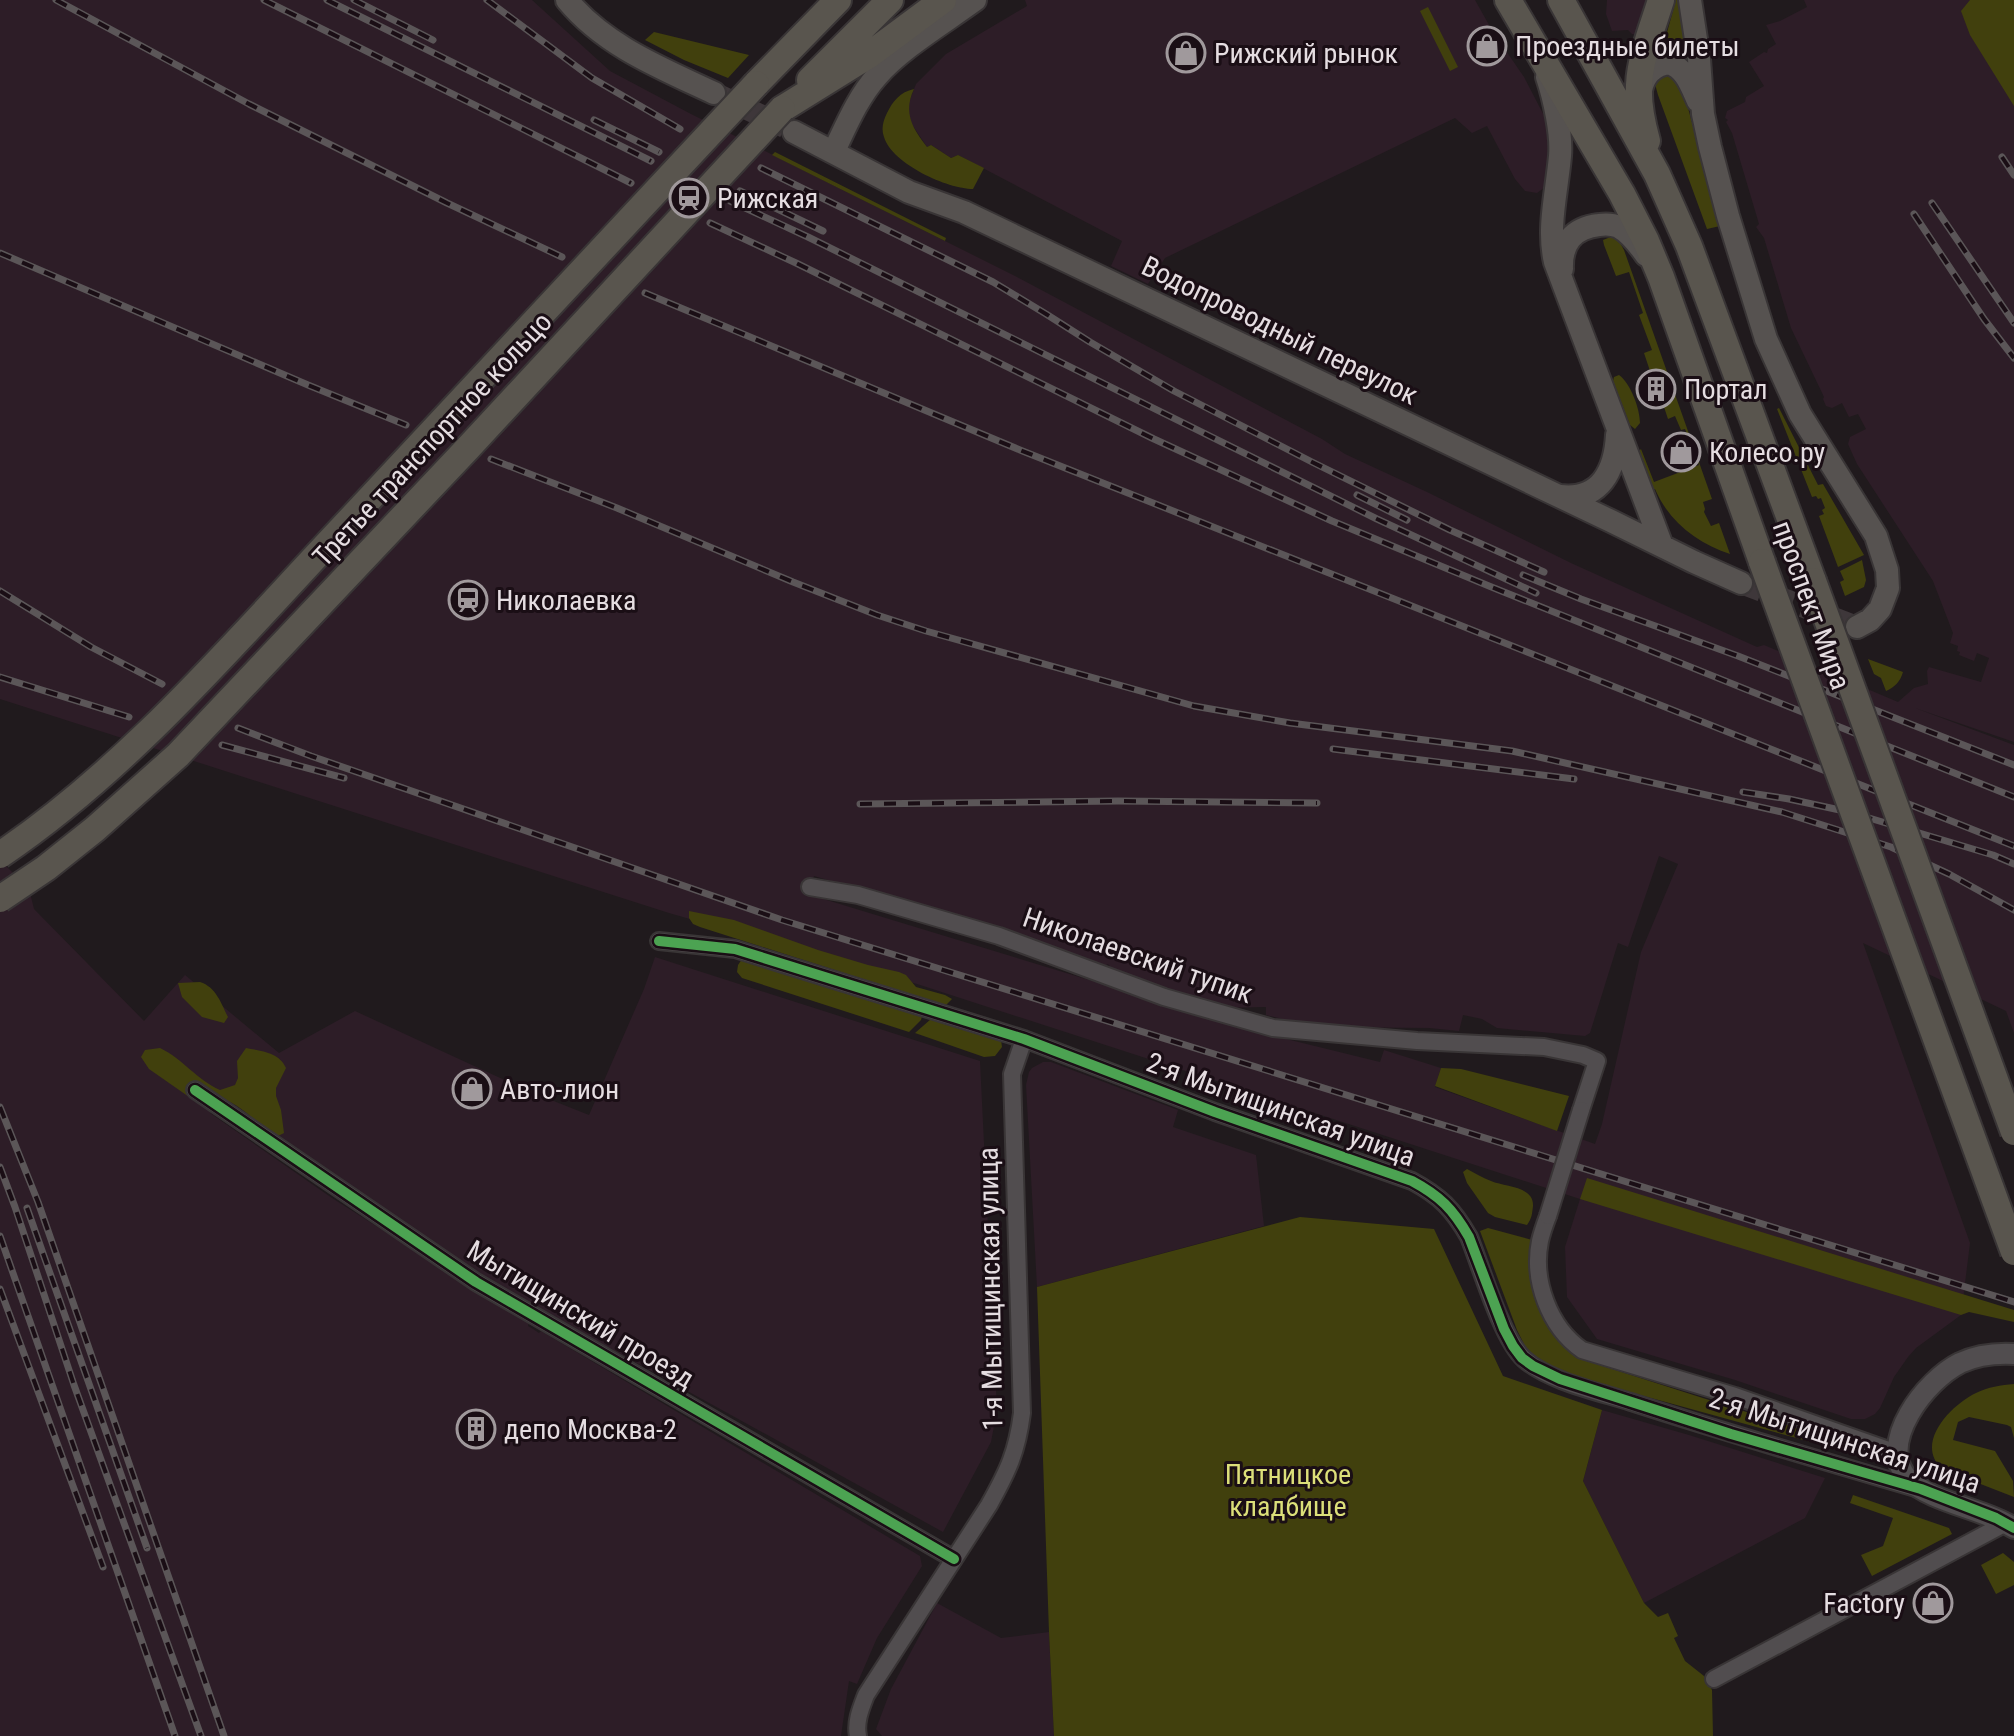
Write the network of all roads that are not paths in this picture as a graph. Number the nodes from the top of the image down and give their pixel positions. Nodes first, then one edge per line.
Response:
1 (567, 0) edge
2 (819, 0) edge
3 (838, 0) edge
4 (890, 0) edge
5 (943, 0) edge
6 (975, 0) edge
7 (1508, 0) edge
8 (1561, 0) edge
9 (1661, 0) edge
10 (1690, 0) edge
11 (798, 40) junction
12 (1533, 43) junction
13 (714, 93) tunnel mouth
14 (1639, 102) junction
15 (1703, 114) junction
16 (788, 120) junction
17 (834, 151) junction
18 (1657, 174) junction
19 (1661, 277) junction
20 (1568, 298) junction
21 (1618, 430) junction
22 (1556, 496) junction
23 (1662, 546) junction
24 (1741, 583) tunnel mouth
25 (1857, 627) dead end
26 (0, 855) edge
27 (810, 887) dead end
28 (0, 899) edge
29 (659, 941) dead end
30 (1024, 1039) junction
31 (195, 1090) dead end
32 (2014, 1132) edge
33 (2014, 1252) edge
34 (2014, 1354) edge
35 (1897, 1453) junction
36 (1921, 1489) junction
37 (2010, 1526) edge
38 (954, 1559) junction
39 (1714, 1679) dead end
40 (858, 1736) edge

1 - 13 main road
2 - 11 main road
3 - 11 main road, Третье транспортное кольцо
4 - 16 main road, Третье транспортное кольцо
5 - 16 main road
6 - 17 main road
7 - 12 main road, проспект Мира
8 - 18 main road, проспект Мира
9 - 14 main road
10 - 15 main road
11 - 26 main road, Третье транспортное кольцо, bridge
12 - 19 main road, проспект Мира
12 - 20 main road
14 - 15 main road
14 - 18 main road
15 - 25 main road
16 - 17 main road, Водопроводный переулок
16 - 28 main road, Третье транспортное кольцо, bridge
17 - 22 main road, Водопроводный переулок
18 - 32 main road, проспект Мира, bridge
19 - 20 main road
19 - 33 main road, проспект Мира, bridge
20 - 21 main road
21 - 22 main road
21 - 23 main road
22 - 23 main road, Водопроводный переулок
23 - 24 main road, Водопроводный переулок
27 - 35 street, Николаевский тупик, bridge
29 - 30 street, 2-я Мытищинская улица
30 - 36 street, 2-я Мытищинская улица
30 - 38 street, 1-я Мытищинская улица
31 - 38 street, Мытищинский проезд
34 - 35 street
35 - 36 street
36 - 37 street, 2-я Мытищинская улица
37 - 39 street
38 - 40 street, 1-я Мытищинская улица

